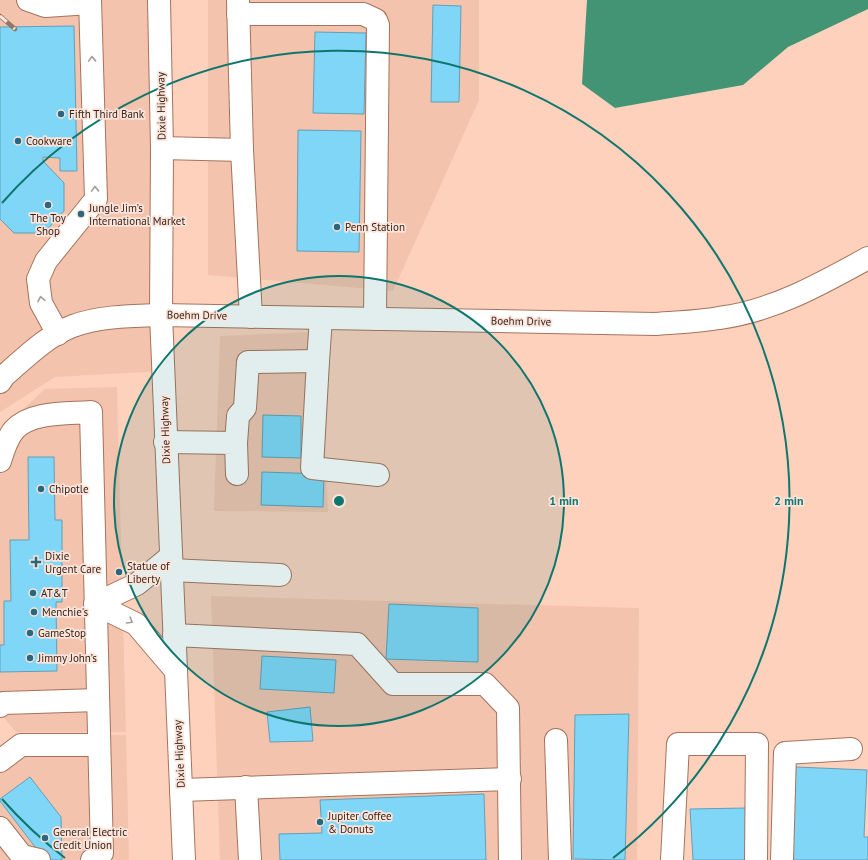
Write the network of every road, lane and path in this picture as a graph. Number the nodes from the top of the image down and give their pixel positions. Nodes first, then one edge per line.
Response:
1 (28, 0) edge
2 (159, 0) edge
3 (90, 1) edge
4 (238, 7) edge
5 (354, 7) edge
6 (162, 148) junction
7 (242, 150) junction
8 (868, 258) edge
9 (161, 314) junction
10 (252, 317) junction
11 (321, 318) junction
12 (375, 319) junction
13 (58, 334) junction
14 (318, 361) junction
15 (0, 382) edge
16 (165, 442) junction
17 (236, 443) junction
18 (0, 461) edge
19 (237, 474) dead end
20 (378, 475) dead end
21 (171, 564) junction
22 (280, 575) dead end
23 (95, 604) junction
24 (174, 635) junction
25 (176, 671) junction
26 (98, 700) junction
27 (0, 706) edge
28 (556, 740) dead end
29 (99, 744) junction
30 (851, 749) dead end
31 (0, 761) edge
32 (510, 779) junction
33 (246, 787) junction
34 (181, 790) junction
35 (0, 828) edge
36 (97, 857) edge
37 (40, 860) edge
38 (184, 860) edge
39 (250, 860) edge
40 (510, 860) edge
41 (560, 860) edge
42 (672, 860) edge
43 (756, 860) edge
44 (782, 860) edge

1 - 3 street
2 - 6 street, Dixie Highway
13 -> 3 street
4 - 5 street
4 - 7 street
5 - 12 street
6 - 7 street
6 - 9 street, Dixie Highway
7 - 10 street
8 - 12 street, Boehm Drive
9 - 10 street, Boehm Drive
9 - 13 street, Boehm Drive
9 - 16 street, Dixie Highway
10 - 11 street, Boehm Drive
11 - 12 street, Boehm Drive
11 - 14 street
13 - 15 street, Boehm Drive
14 - 17 street
14 - 20 street
16 - 17 street
16 - 21 street, Dixie Highway
17 - 19 street
18 - 23 street
21 - 22 street
21 - 23 street
21 - 24 street, Dixie Highway
23 -> 25 street
23 - 26 street
24 - 25 street, Dixie Highway
24 - 32 street
25 - 34 street, Dixie Highway
26 - 27 street
26 - 29 street
28 - 41 street
29 - 31 street
29 - 36 street
30 - 44 street
32 - 33 street
32 - 40 street
33 - 34 street
33 - 39 street
34 - 38 street, Dixie Highway
35 - 37 street
42 - 43 street

